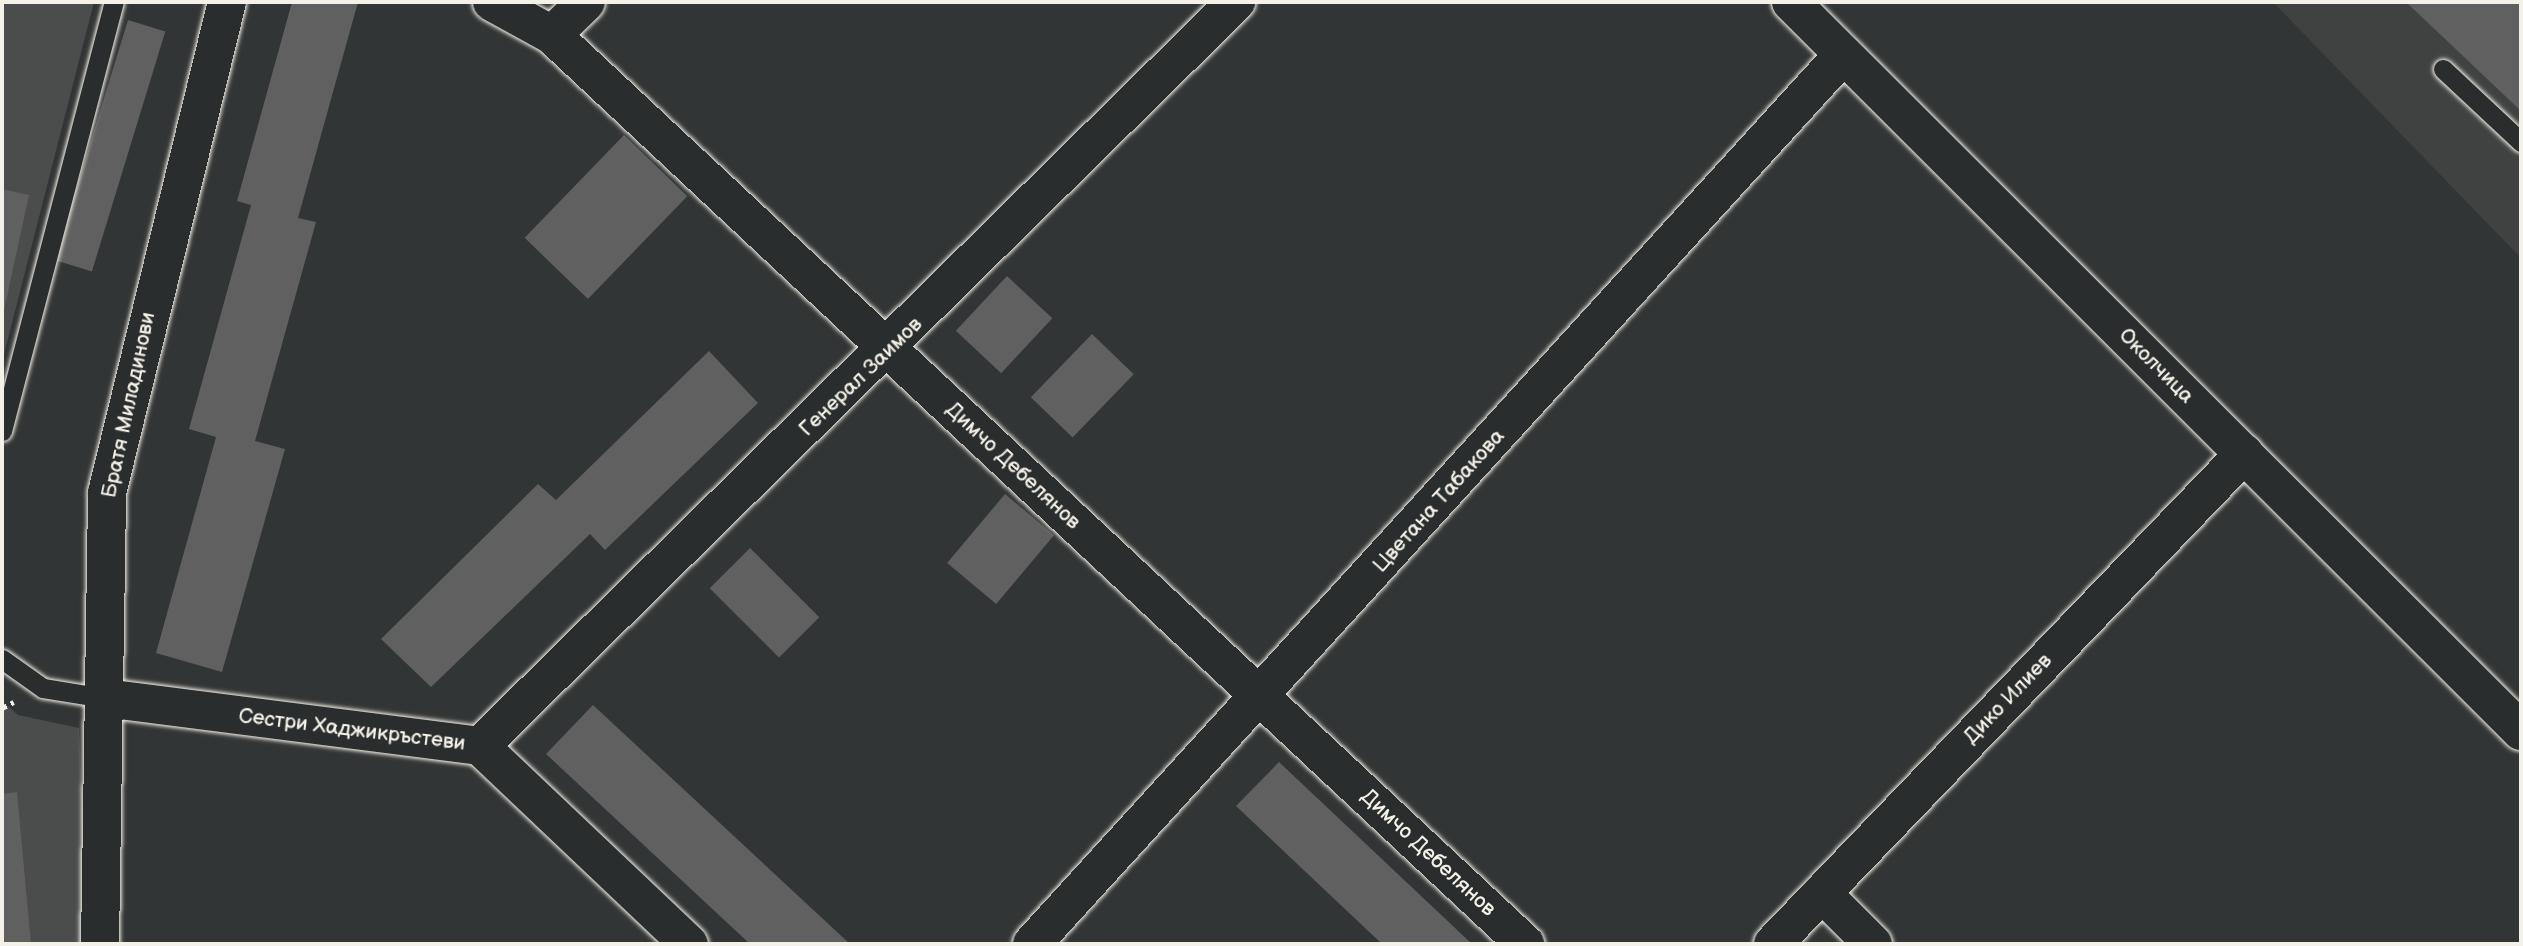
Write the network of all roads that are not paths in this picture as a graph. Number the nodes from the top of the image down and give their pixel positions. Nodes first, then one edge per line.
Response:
1 (114, 2) edge
2 (227, 2) edge
3 (492, 2) edge
4 (586, 2) edge
5 (1236, 2) edge
6 (1791, 2) edge
7 (552, 35) junction
8 (1843, 55) junction
9 (2443, 69) dead end
10 (2521, 142) edge
11 (889, 350) junction
12 (2, 431) edge
13 (2244, 454) junction
14 (2, 659) edge
15 (1261, 697) junction
16 (104, 698) junction
17 (2517, 719) edge
18 (480, 746) junction
19 (1822, 894) junction
20 (100, 944) edge
21 (689, 944) edge
22 (1032, 944) edge
23 (1525, 944) edge
24 (1773, 944) edge
25 (1872, 944) edge

1 - 12 lane
2 - 16 street, Братя Миладинови
3 - 7 street, Димчо Дебелянов
4 - 7 street
5 - 11 street, Генерал Заимов
6 - 8 street, Околчица
7 - 11 street, Димчо Дебелянов
8 - 13 street, Околчица
8 - 15 street, Цветана Табакова
9 - 10 lane
11 - 15 street, Димчо Дебелянов
11 - 18 street, Генерал Заимов
13 - 17 street, Околчица
13 - 19 street, Дико Илиев
14 - 16 lane
15 - 22 street, Цветана Табакова
15 - 23 street, Димчо Дебелянов
16 - 18 street, Сестри Хаджикръстеви
16 - 20 street, Братя Миладинови
18 - 21 street, Сестри Хаджикръстеви
19 - 24 street, Дико Илиев
19 - 25 street

